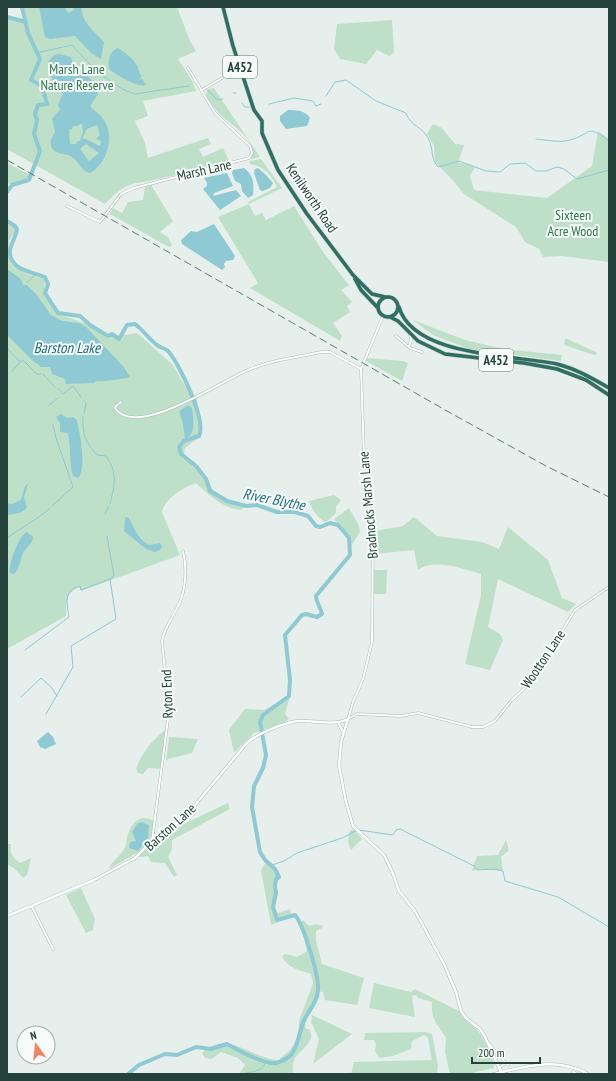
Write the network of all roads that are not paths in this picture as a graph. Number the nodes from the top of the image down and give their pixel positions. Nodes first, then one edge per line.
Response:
1 (223, 7) edge
2 (188, 68) dead end
3 (222, 78) dead end
4 (202, 90) junction
5 (67, 206) dead end
6 (353, 275) junction
7 (385, 297) junction
8 (399, 307) junction
9 (378, 308) junction
10 (383, 316) junction
11 (390, 317) junction
12 (410, 334) junction
13 (396, 336) dead end
14 (411, 343) junction
15 (422, 343) junction
16 (409, 347) junction
17 (422, 352) dead end
18 (361, 369) junction
19 (609, 388) edge
20 (609, 395) edge
21 (120, 402) dead end
22 (183, 551) dead end
23 (609, 587) edge
24 (350, 711) junction
25 (357, 714) junction
26 (348, 719) junction
27 (338, 722) junction
28 (343, 732) junction
29 (152, 841) junction
30 (32, 907) junction
31 (7, 916) edge
32 (53, 949) dead end
33 (488, 1043) junction
34 (499, 1068) junction
35 (501, 1072) junction
36 (573, 1072) dead end
37 (494, 1074) edge
38 (577, 1074) edge
39 (588, 1074) edge

1 - 6 highway, Kenilworth Road / A452
2 - 4 street
3 - 4 street
4 - 5 street, Marsh Lane
6 - 7 highway, Kenilworth Road / A452
6 - 9 highway, Kenilworth Road / A452
7 - 8 highway, A452
7 - 9 highway
8 - 11 highway
8 - 19 highway, A452
9 - 10 highway, A452
10 - 11 highway, A452
10 - 18 street, Bradnocks Marsh Lane
11 - 12 highway, A452
12 - 14 street
12 - 15 highway, A452
13 - 16 street
14 - 15 street
14 - 16 street
15 - 20 highway, A452
16 - 17 street
18 - 21 street
18 - 24 street, Bradnocks Marsh Lane
22 - 29 street, Ryton End
23 - 25 street, Wootton Lane
24 - 25 street, Wootton Lane
24 - 26 street, Bradnocks Marsh Lane
25 - 26 street
26 - 27 street, Barston Lane
26 - 28 street
27 - 28 street
27 - 29 street, Barston Lane
28 - 33 street
29 - 30 street, Barston Lane
30 - 31 street, Barston Lane
30 - 32 street
33 - 34 street
33 - 34 street
34 - 35 street
35 - 37 street
35 - 39 street
36 - 38 street

